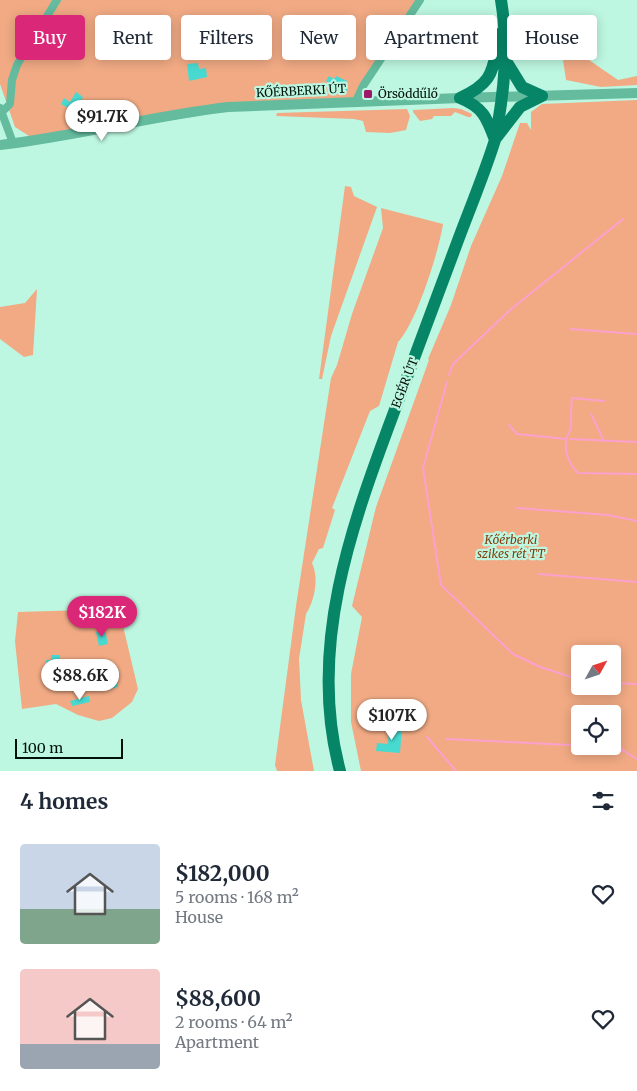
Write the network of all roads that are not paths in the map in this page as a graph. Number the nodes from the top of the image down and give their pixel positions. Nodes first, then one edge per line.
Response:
1 (57, 0) edge
2 (420, 0) edge
3 (501, 0) edge
4 (503, 24) junction
5 (506, 60) junction
6 (637, 93) edge
7 (542, 96) junction
8 (502, 97) junction
9 (460, 98) junction
10 (356, 102) junction
11 (1, 110) edge
12 (495, 140) junction
13 (14, 143) junction
14 (0, 145) edge
15 (340, 771) edge

1 - 11 street
2 - 10 street
3 - 4 main road, EGÉR ÚT
4 - 5 main road, EGÉR ÚT
4 - 9 main road
5 - 7 main road
5 - 8 main road, EGÉR ÚT
6 - 7 street, KŐÉRBERKI ÚT
7 - 8 street, KŐÉRBERKI ÚT
7 - 12 main road
8 - 9 street, KŐÉRBERKI ÚT
8 - 12 main road, EGÉR ÚT
9 - 10 street, KŐÉRBERKI ÚT
9 - 12 main road
10 - 13 street, KŐÉRBERKI ÚT
11 - 13 street
12 - 15 main road, EGÉR ÚT
13 - 14 street, KŐÉRBERKI ÚT

